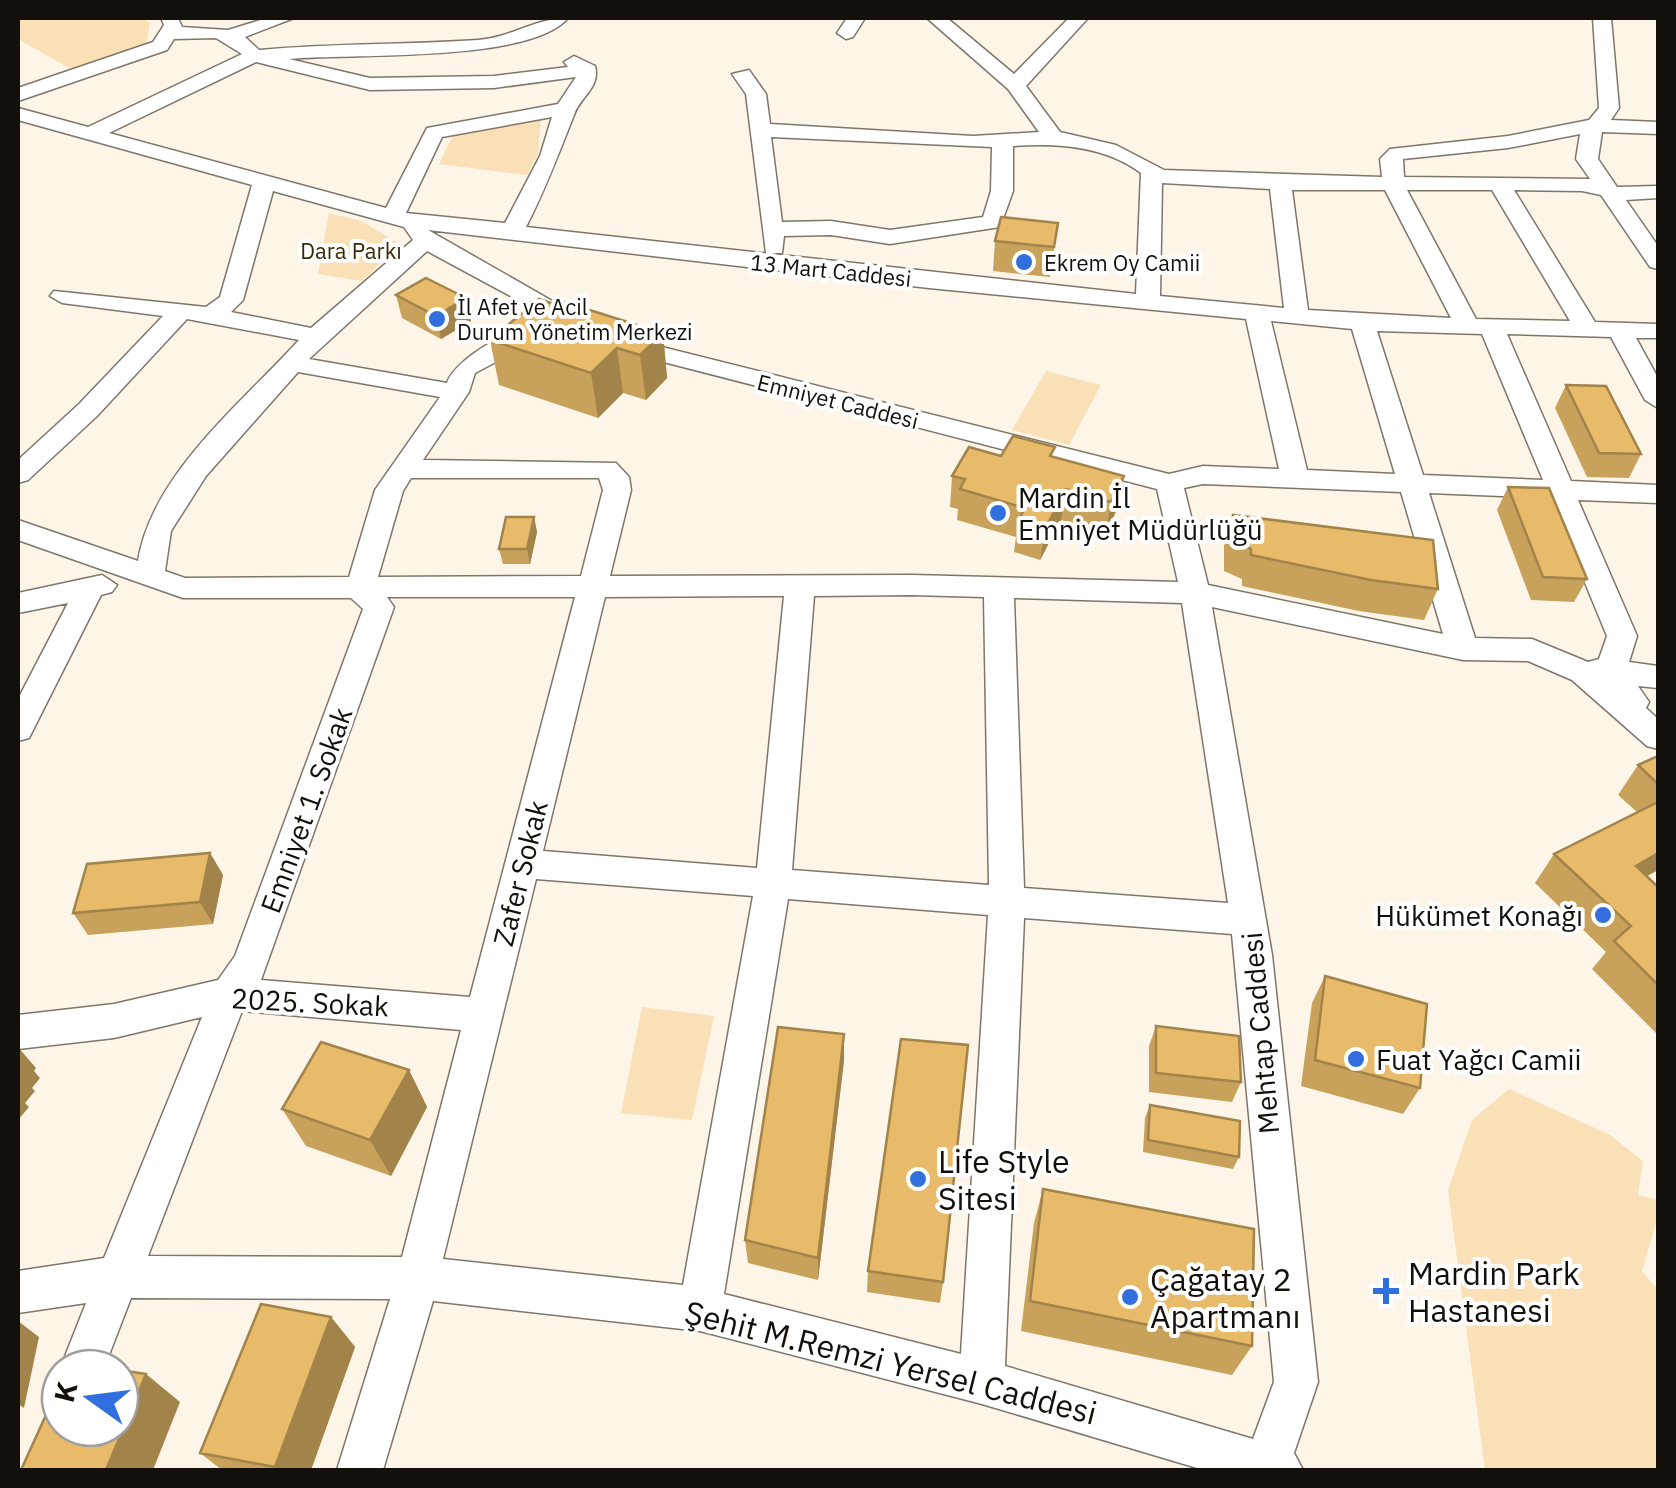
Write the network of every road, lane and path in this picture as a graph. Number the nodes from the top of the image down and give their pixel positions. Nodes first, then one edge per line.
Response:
1 (285, 18) edge
2 (559, 18) edge
3 (936, 18) edge
4 (1079, 18) edge
5 (1602, 18) edge
6 (169, 26) edge
7 (230, 35) junction
8 (426, 48) junction
9 (254, 56) junction
10 (588, 70) junction
11 (742, 74) dead end
12 (1016, 85) junction
13 (18, 95) edge
14 (565, 109) junction
15 (18, 114) edge
16 (1593, 125) junction
17 (1658, 128) edge
18 (762, 130) junction
19 (94, 132) junction
20 (1053, 137) junction
21 (1004, 142) junction
22 (1151, 174) junction
23 (264, 179) junction
24 (1280, 182) junction
25 (1394, 186) junction
26 (1500, 186) junction
27 (1609, 192) junction
28 (1658, 192) edge
29 (410, 226) junction
30 (774, 229) junction
31 (513, 230) junction
32 (1658, 260) edge
33 (774, 263) junction
34 (62, 296) dead end
35 (1148, 302) junction
36 (1256, 311) junction
37 (181, 312) junction
38 (211, 315) junction
39 (565, 316) junction
40 (1297, 316) junction
41 (1362, 323) junction
42 (1587, 329) junction
43 (1481, 330) junction
44 (1620, 330) junction
45 (1658, 331) edge
46 (316, 336) junction
47 (292, 363) junction
48 (456, 392) junction
49 (1658, 400) edge
50 (407, 469) junction
51 (18, 474) edge
52 (1296, 479) junction
53 (1169, 483) junction
54 (1414, 484) junction
55 (1563, 490) junction
56 (1658, 494) edge
57 (18, 530) edge
58 (150, 575) junction
59 (596, 583) junction
60 (800, 584) junction
61 (999, 586) junction
62 (90, 588) junction
63 (360, 589) junction
64 (1202, 595) junction
65 (18, 602) edge
66 (1463, 649) junction
67 (1553, 659) junction
68 (1610, 673) junction
69 (1658, 676) edge
70 (18, 729) edge
71 (1658, 735) edge
72 (520, 864) junction
73 (774, 884) junction
74 (1007, 900) junction
75 (1249, 920) junction
76 (230, 994) junction
77 (486, 1015) junction
78 (18, 1032) edge
79 (120, 1277) junction
80 (418, 1278) junction
81 (18, 1292) edge
82 (700, 1309) junction
83 (90, 1348) edge
84 (982, 1382) junction
85 (1271, 1468) edge
86 (360, 1470) edge

1 - 7 street
2 - 8 street
3 - 12 street
4 - 12 street
5 - 16 street
6 - 7 street
6 - 13 street
7 - 9 street
8 - 9 street
8 - 10 street
9 - 10 street
9 - 19 street
10 - 14 street
11 - 18 street
12 - 20 street
14 - 29 street
14 - 31 street
15 - 19 street, 13 Mart Caddesi
16 - 17 street
16 - 25 street
16 - 27 street
18 - 21 street
18 - 30 street
19 - 23 street, 13 Mart Caddesi
20 - 21 street
20 - 22 street
21 - 30 street
22 - 24 street
22 - 35 street
23 - 29 street, 13 Mart Caddesi
23 - 38 street
24 - 25 street
24 - 40 street
25 - 26 street
25 - 43 street
26 - 27 street
26 - 42 street
27 - 28 street
27 - 32 street
29 - 31 street, 13 Mart Caddesi
29 - 39 street, Emniyet Caddesi
29 - 46 street
30 - 33 street
31 - 33 street, 13 Mart Caddesi
33 - 35 street, 13 Mart Caddesi
34 - 37 street
35 - 36 street, 13 Mart Caddesi
36 - 40 street, 13 Mart Caddesi
36 - 52 street
37 - 38 street
37 - 51 street
38 - 46 street
39 - 48 street, Emniyet 1. Sokak
39 - 53 street, Emniyet Caddesi
40 - 41 street, 13 Mart Caddesi
41 - 43 street, 13 Mart Caddesi
41 - 54 street
42 - 43 street, 13 Mart Caddesi
42 - 44 street, 13 Mart Caddesi
43 - 55 street
44 - 45 street, 13 Mart Caddesi
44 - 49 street
46 - 47 street
47 - 48 street
47 - 58 street
48 - 50 street, Emniyet 1. Sokak
50 - 59 street, Zafer Sokak
50 - 63 street, Emniyet 1. Sokak
52 - 53 street
52 - 54 street
53 - 64 street
54 - 55 street
54 - 66 street
55 - 56 street
55 - 68 street
57 - 58 street
58 - 62 street
58 - 63 street
59 - 60 street
59 - 63 street
59 - 72 street, Zafer Sokak
60 - 61 street
60 - 73 street
61 - 64 street
61 - 74 street
62 - 65 street
62 - 70 street
63 - 76 street, Emniyet 1. Sokak
64 - 66 street
64 - 75 street, Mehtap Caddesi
66 - 67 street
67 - 68 street
67 - 71 street
68 - 69 street
68 - 71 street
72 - 73 street
72 - 77 street, Zafer Sokak
73 - 74 street
73 - 82 street
74 - 75 street
74 - 84 street
75 - 85 street, Mehtap Caddesi
76 - 77 street, 2025. Sokak
76 - 78 street, 2025. Sokak
76 - 79 street, Emniyet 1. Sokak
77 - 80 street, Zafer Sokak
79 - 80 street, Şehit M.Remzi Yersel Caddesi
79 - 81 street, Şehit M.Remzi Yersel Caddesi
79 - 83 street, Emniyet 1. Sokak
80 - 82 street, Şehit M.Remzi Yersel Caddesi
80 - 86 street, Zafer Sokak
82 - 84 street, Şehit M.Remzi Yersel Caddesi
84 - 85 street, Şehit M.Remzi Yersel Caddesi

